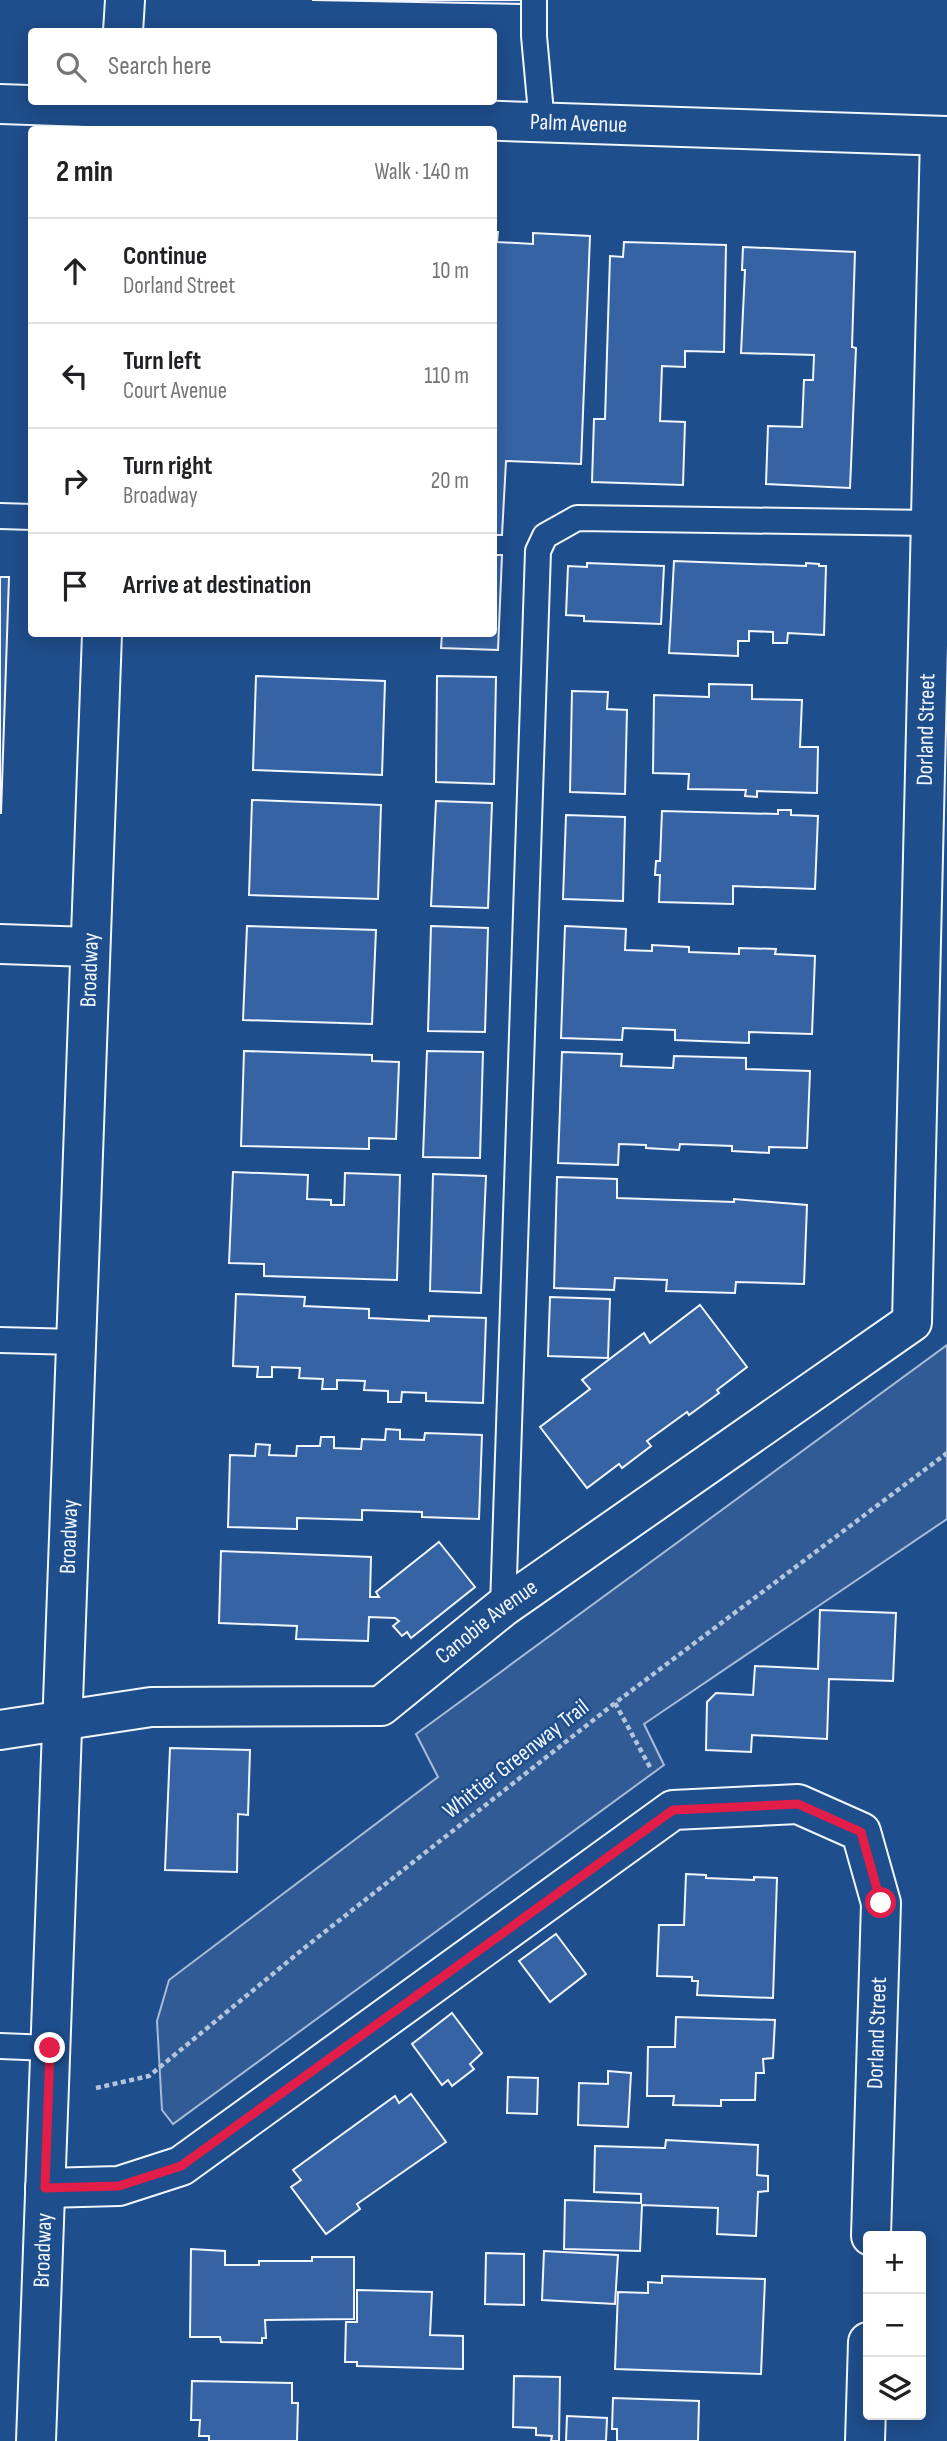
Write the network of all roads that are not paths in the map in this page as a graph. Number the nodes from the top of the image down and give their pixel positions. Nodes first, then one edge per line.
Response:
1 (124, 0) edge
2 (534, 0) edge
3 (123, 28) edge
4 (0, 104) edge
5 (120, 113) edge
6 (542, 124) junction
7 (943, 136) edge
8 (0, 516) edge
9 (28, 517) edge
10 (931, 523) junction
11 (102, 637) edge
12 (0, 944) edge
13 (90, 947) junction
14 (912, 1322) joint
15 (0, 1340) edge
16 (76, 1342) junction
17 (503, 1607) junction
18 (62, 1722) junction
19 (0, 1730) edge
20 (0, 2046) edge
21 (50, 2048) junction
22 (45, 2188) junction
23 (871, 2231) edge
24 (868, 2357) edge
25 (36, 2441) edge
26 (865, 2441) edge

1 - 3 street
2 - 6 lane
4 - 5 street, Palm Avenue
5 - 6 street, Palm Avenue
6 - 7 street, Palm Avenue
7 - 10 street, Dorland Street
8 - 9 lane
10 - 14 street, Dorland Street
10 - 17 lane
11 - 13 street, Broadway
12 - 13 street
13 - 16 street, Broadway
14 - 17 street, Canobie Avenue
15 - 16 lane
16 - 18 street, Broadway
17 - 18 street, Canobie Avenue
18 - 19 street, Canobie Avenue
18 - 21 street, Broadway
20 - 21 lane
21 - 22 street, Broadway
22 - 23 street, Dorland Street
22 - 25 street, Broadway
24 - 26 street

